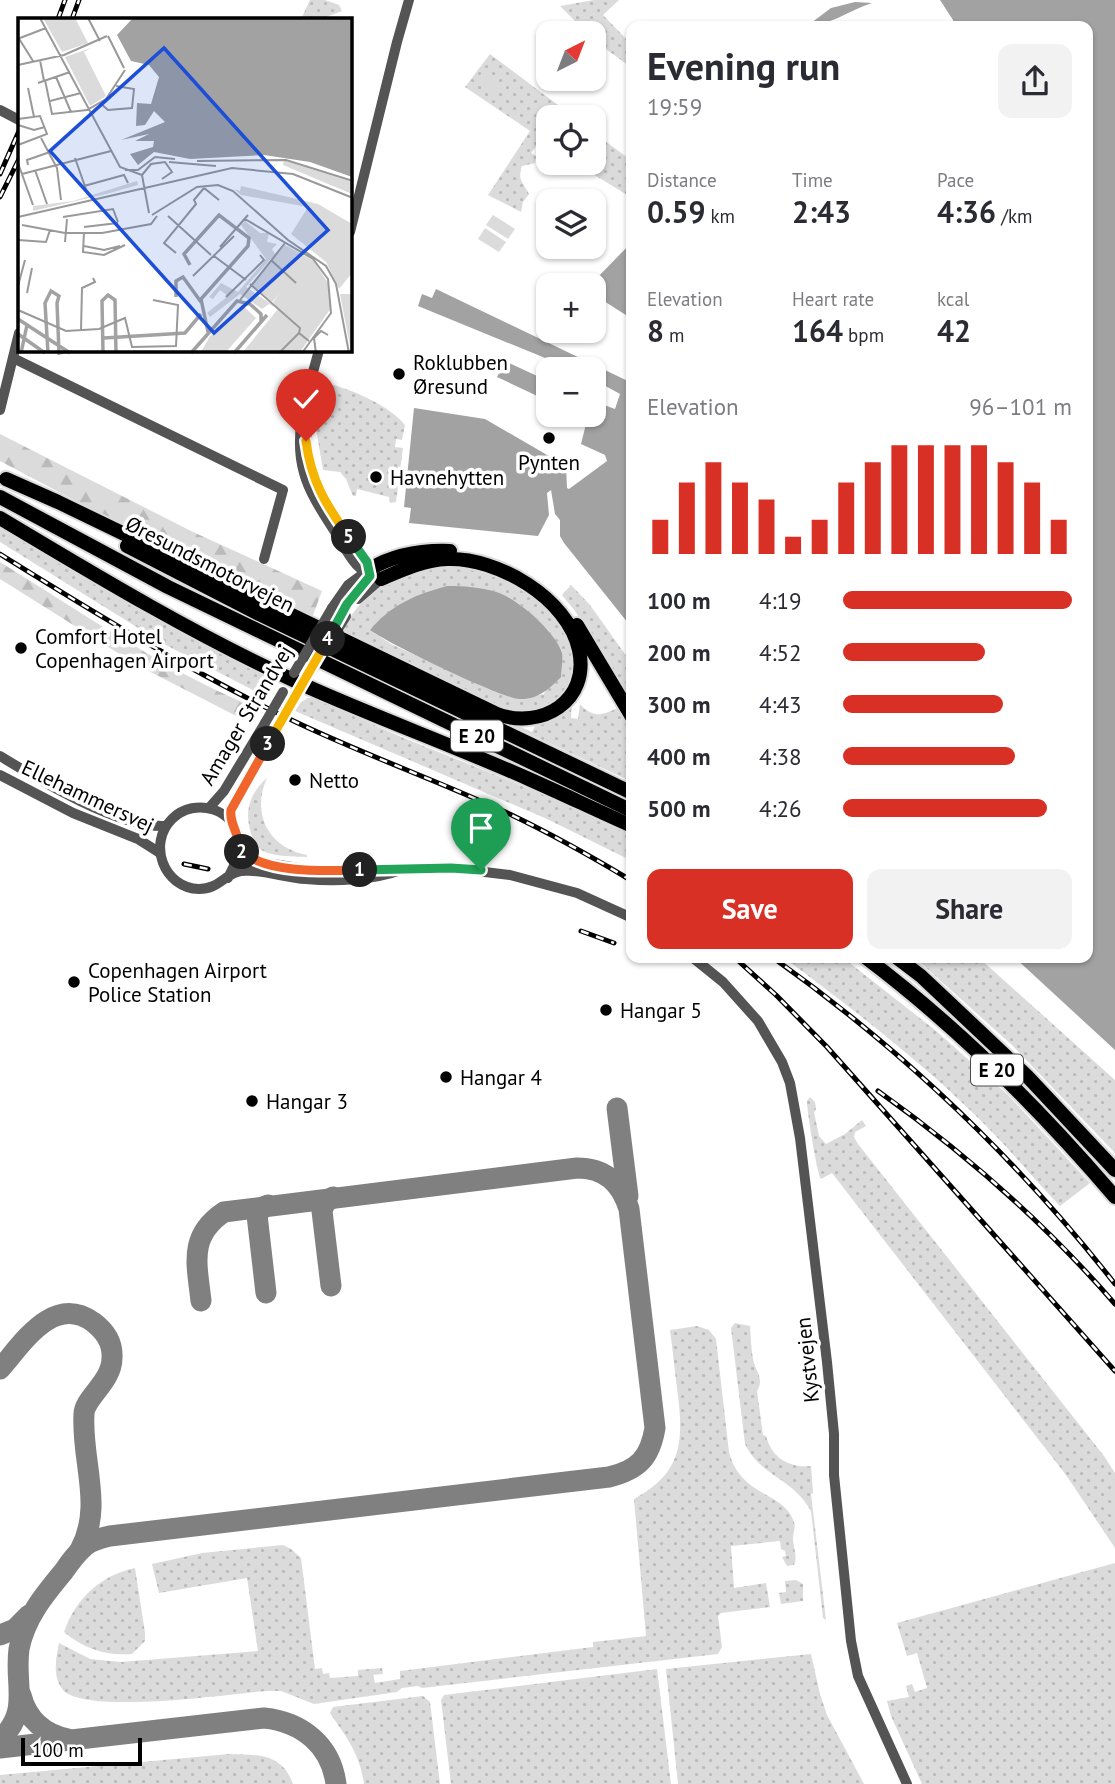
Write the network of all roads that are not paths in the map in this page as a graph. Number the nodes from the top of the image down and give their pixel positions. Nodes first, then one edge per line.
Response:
1 (409, 0) edge
2 (0, 110) edge
3 (18, 119) edge
4 (352, 224) edge
5 (18, 337) edge
6 (319, 352) edge
7 (13, 358) junction
8 (0, 410) edge
9 (3, 478) edge
10 (0, 497) edge
11 (0, 519) edge
12 (264, 559) dead end
13 (371, 575) junction
14 (340, 613) junction
15 (299, 679) junction
16 (626, 707) edge
17 (0, 757) edge
18 (0, 775) edge
19 (626, 790) edge
20 (209, 808) junction
21 (626, 808) edge
22 (230, 820) junction
23 (626, 824) edge
24 (165, 827) junction
25 (240, 850) junction
26 (160, 853) junction
27 (401, 870) junction
28 (228, 878) junction
29 (626, 915) edge
30 (699, 963) edge
31 (872, 963) edge
32 (905, 963) edge
33 (1113, 1167) edge
34 (1104, 1184) junction
35 (1115, 1197) edge
36 (1115, 1206) edge
37 (907, 1784) edge

1 - 4 street
2 - 3 street
5 - 7 street
6 - 13 street
7 - 8 street
7 - 12 street
9 - 13 highway
9 - 19 highway, Øresundsmotorvejen / E 20
10 - 21 highway, Øresundsmotorvejen / E 20
11 - 15 highway
13 - 14 street, Amager Strandvej
13 - 14 street, Amager Strandvej
13 - 16 highway
14 - 15 street, Amager Strandvej, bridge
14 - 15 street, Amager Strandvej, bridge
15 - 20 street, Amager Strandvej, bridge
15 - 22 street, Amager Strandvej, bridge
15 - 23 highway
17 - 24 street, Ellehammersvej
18 - 26 street, Ellehammersvej
20 - 22 street
20 - 24 street
22 - 25 street
24 - 26 street
25 - 27 street
25 - 28 street
26 - 28 street
27 - 28 street
27 - 29 street
30 - 37 street, Kystvejen
31 - 34 highway, E 20
32 - 33 highway, E 20
34 - 35 highway, E 20
34 - 36 highway

